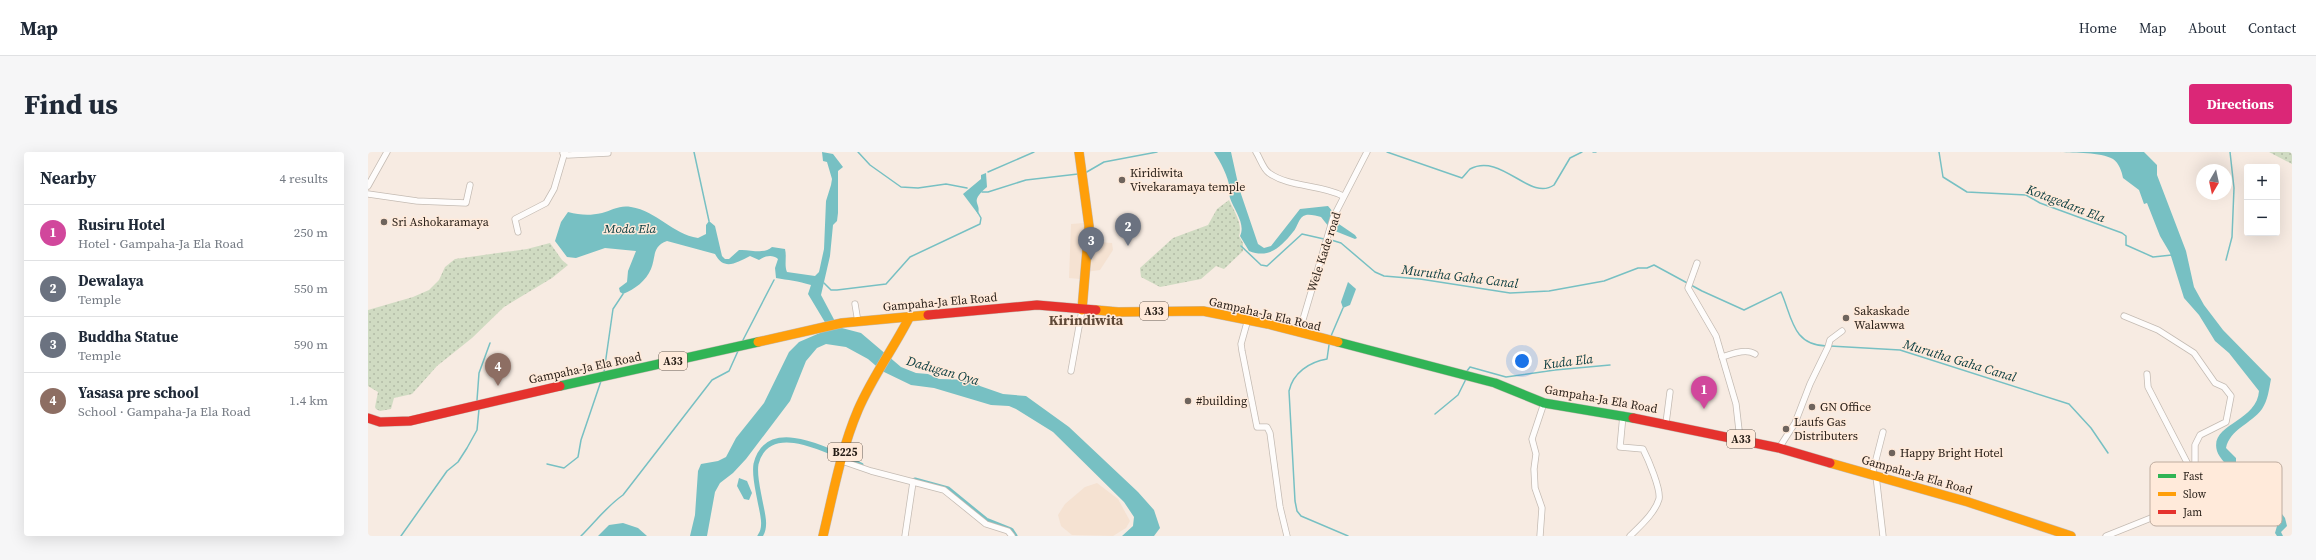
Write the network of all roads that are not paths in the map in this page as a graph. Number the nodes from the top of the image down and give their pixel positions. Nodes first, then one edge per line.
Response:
1 (387, 152) edge
2 (1079, 152) edge
3 (1256, 152) edge
4 (1367, 152) edge
5 (563, 153) edge
6 (608, 153) dead end
7 (470, 185) dead end
8 (368, 186) edge
9 (368, 194) edge
10 (1343, 196) junction
11 (518, 232) dead end
12 (1698, 263) dead end
13 (856, 304) dead end
14 (1082, 310) junction
15 (910, 316) junction
16 (2124, 316) dead end
17 (1248, 320) junction
18 (858, 322) junction
19 (1842, 331) dead end
20 (1298, 333) junction
21 (1755, 354) dead end
22 (1722, 357) junction
23 (1071, 371) dead end
24 (2147, 374) dead end
25 (1670, 392) dead end
26 (1544, 403) junction
27 (1623, 416) junction
28 (368, 418) edge
29 (1666, 423) junction
30 (1883, 432) dead end
31 (1740, 439) junction
32 (1779, 448) junction
33 (842, 460) junction
34 (2187, 462) edge
35 (2195, 462) edge
36 (1874, 475) junction
37 (913, 482) junction
38 (2150, 518) edge
39 (823, 536) edge
40 (905, 536) edge
41 (1012, 536) edge
42 (1287, 536) edge
43 (1540, 536) edge
44 (1630, 536) edge
45 (1883, 536) edge
46 (2072, 536) edge
47 (2106, 536) edge

1 - 8 street
2 - 14 main road
3 - 10 street
4 - 10 street, Wele Kade road
5 - 6 street
5 - 11 street
7 - 9 street
10 - 20 street, Wele Kade road
12 - 22 street
13 - 18 street
14 - 15 main road, Gampaha-Ja Ela Road / A33
14 - 17 main road, Gampaha-Ja Ela Road / A33
14 - 23 street
15 - 18 main road, Gampaha-Ja Ela Road / A33
15 - 33 main road, B225
16 - 35 street
17 - 20 main road, Gampaha-Ja Ela Road / A33
17 - 42 street
18 - 28 main road, Gampaha-Ja Ela Road / A33
19 - 32 street
20 - 26 main road, Gampaha-Ja Ela Road / A33
21 - 22 street
22 - 31 street
24 - 34 street
25 - 29 street
26 - 27 main road, Gampaha-Ja Ela Road / A33
26 - 43 street
27 - 29 main road, Gampaha-Ja Ela Road / A33
27 - 44 street
29 - 31 main road, Gampaha-Ja Ela Road / A33
30 - 36 street
31 - 32 main road, Gampaha-Ja Ela Road / A33
32 - 36 main road, Gampaha-Ja Ela Road / A33
33 - 37 street
33 - 39 main road, B225
36 - 45 street
36 - 46 main road, Gampaha-Ja Ela Road / A33
37 - 40 street
37 - 41 street
38 - 47 street

